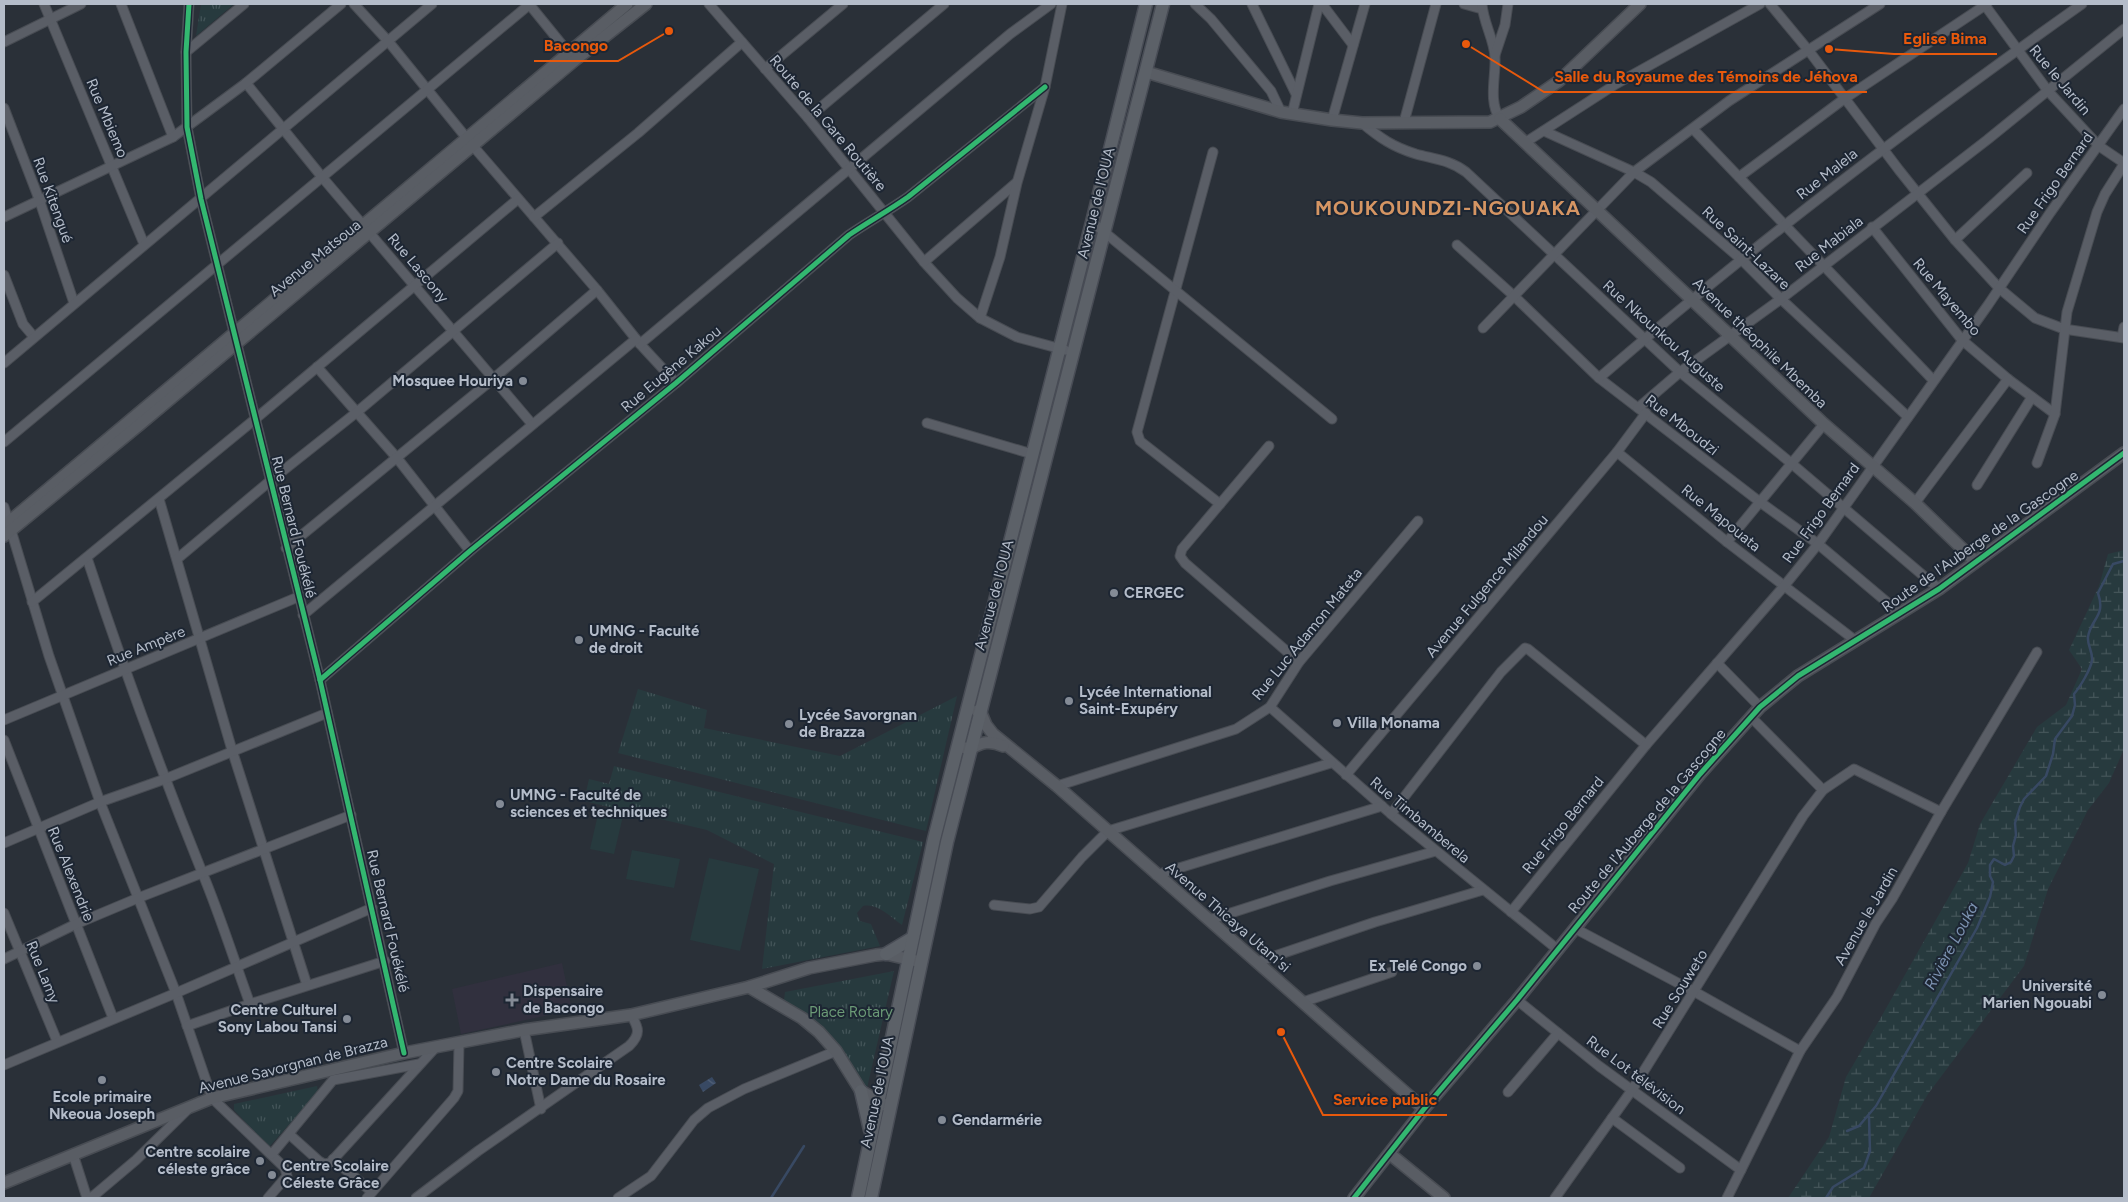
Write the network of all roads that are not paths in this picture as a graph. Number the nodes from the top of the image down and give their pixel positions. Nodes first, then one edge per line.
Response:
1 (44, 4) edge
2 (81, 4) edge
3 (121, 4) edge
4 (189, 4) edge
5 (244, 4) edge
6 (341, 4) edge
7 (354, 4) edge
8 (432, 4) edge
9 (530, 4) edge
10 (627, 4) edge
11 (646, 4) edge
12 (709, 4) edge
13 (844, 4) edge
14 (944, 4) edge
15 (1051, 4) edge
16 (1062, 4) edge
17 (1146, 4) edge
18 (1163, 4) edge
19 (1195, 4) edge
20 (1252, 4) edge
21 (1320, 4) edge
22 (1365, 4) edge
23 (1436, 4) edge
24 (1464, 4) edge
25 (1508, 4) edge
26 (1640, 4) edge
27 (1760, 4) edge
28 (1770, 4) edge
29 (1880, 4) edge
30 (1986, 4) edge
31 (2082, 4) edge
32 (1482, 6) edge
33 (50, 19) junction
34 (2124, 29) edge
35 (388, 41) junction
36 (4, 42) edge
37 (742, 42) junction
38 (1353, 45) junction
39 (2017, 50) junction
40 (1809, 51) junction
41 (186, 52) junction
42 (568, 52) junction
43 (1495, 55) junction
44 (765, 69) junction
45 (1146, 72) junction
46 (246, 83) junction
47 (1045, 87) junction
48 (427, 90) junction
49 (2048, 91) junction
50 (1296, 94) junction
51 (1844, 99) junction
52 (4, 108) edge
53 (2124, 109) edge
54 (1287, 113) junction
55 (808, 118) junction
56 (1500, 119) junction
57 (1332, 120) junction
58 (1404, 122) junction
59 (1362, 123) junction
60 (187, 127) junction
61 (1693, 129) junction
62 (284, 130) junction
63 (1544, 131) junction
64 (173, 138) junction
65 (470, 142) junction
66 (1526, 142) junction
67 (2099, 146) junction
68 (1883, 149) junction
69 (1213, 152) dead end
70 (2124, 164) edge
71 (112, 166) junction
72 (850, 169) junction
73 (1634, 172) junction
74 (2027, 173) dead end
75 (322, 177) junction
76 (1739, 177) junction
77 (1017, 183) junction
78 (1918, 194) junction
79 (39, 199) junction
80 (200, 199) junction
81 (518, 199) junction
82 (1596, 209) junction
83 (886, 213) junction
84 (4, 217) edge
85 (534, 217) junction
86 (1092, 222) junction
87 (1785, 224) junction
88 (1872, 227) junction
89 (366, 229) junction
90 (1105, 233) junction
91 (1955, 240) junction
92 (558, 243) junction
93 (144, 244) junction
94 (1458, 245) dead end
95 (1553, 255) junction
96 (1742, 260) junction
97 (924, 262) junction
98 (215, 264) junction
99 (1824, 264) junction
100 (4, 275) edge
101 (415, 285) junction
102 (1999, 288) junction
103 (597, 290) junction
104 (1175, 291) junction
105 (1514, 296) junction
106 (1780, 298) junction
107 (1693, 300) junction
108 (74, 303) junction
109 (980, 318) junction
110 (2124, 327) edge
111 (1483, 328) dead end
112 (2064, 329) junction
113 (454, 332) junction
114 (1732, 335) junction
115 (34, 337) junction
116 (2123, 338) edge
117 (235, 339) junction
118 (1644, 339) junction
119 (1962, 340) junction
120 (638, 341) junction
121 (1060, 349) junction
122 (1075, 352) junction
123 (4, 363) edge
124 (317, 367) junction
125 (1680, 372) junction
126 (1599, 378) junction
127 (493, 379) junction
128 (2008, 379) junction
129 (1933, 380) junction
130 (676, 383) junction
131 (2032, 398) junction
132 (1638, 408) junction
133 (357, 412) junction
134 (1646, 413) junction
135 (2055, 414) junction
136 (1908, 417) junction
137 (1332, 419) dead end
138 (254, 420) junction
139 (927, 423) dead end
140 (532, 424) junction
141 (1824, 424) junction
142 (4, 442) edge
143 (1269, 446) dead end
144 (1617, 452) junction
145 (2124, 453) edge
146 (1032, 454) junction
147 (397, 458) junction
148 (1791, 463) junction
149 (2037, 463) dead end
150 (1873, 466) junction
151 (270, 481) junction
152 (1977, 485) dead end
153 (159, 499) junction
154 (1760, 502) junction
155 (1915, 503) junction
156 (1220, 504) junction
157 (434, 505) junction
158 (4, 507) edge
159 (1844, 508) junction
160 (1418, 521) dead end
161 (7, 528) edge
162 (1727, 542) junction
163 (1818, 544) junction
164 (286, 548) junction
165 (470, 551) junction
166 (87, 558) junction
167 (178, 559) junction
168 (1976, 562) junction
169 (1784, 586) junction
170 (1939, 589) junction
171 (298, 597) junction
172 (32, 602) junction
173 (1901, 614) junction
174 (303, 615) junction
175 (200, 640) junction
176 (1856, 641) junction
177 (2037, 652) dead end
178 (1299, 662) junction
179 (1717, 663) junction
180 (124, 670) junction
181 (320, 680) junction
182 (62, 694) junction
183 (1270, 707) junction
184 (966, 708) junction
185 (1760, 708) junction
186 (981, 712) junction
187 (327, 713) junction
188 (1751, 717) junction
189 (4, 720) edge
190 (4, 740) edge
191 (1646, 745) junction
192 (957, 746) junction
193 (970, 749) junction
194 (1012, 749) junction
195 (232, 750) junction
196 (1332, 763) junction
197 (1346, 775) junction
198 (165, 779) junction
199 (1057, 786) junction
200 (1823, 790) junction
201 (100, 802) junction
202 (1382, 806) junction
203 (1941, 812) junction
204 (1391, 814) junction
205 (351, 815) junction
206 (39, 829) junction
207 (1108, 832) junction
208 (4, 843) edge
209 (264, 848) junction
210 (1436, 851) junction
211 (203, 873) junction
212 (1156, 874) junction
213 (1483, 890) junction
214 (138, 898) junction
215 (994, 905) dead end
216 (372, 908) junction
217 (1511, 912) junction
218 (4, 913) edge
219 (1209, 920) junction
220 (76, 924) junction
221 (1574, 928) junction
222 (911, 939) junction
223 (292, 941) junction
224 (1557, 949) junction
225 (20, 952) junction
226 (886, 954) junction
227 (4, 959) edge
228 (907, 959) junction
229 (385, 961) junction
230 (921, 962) junction
231 (1257, 962) junction
232 (236, 966) junction
233 (1392, 972) dead end
234 (307, 985) junction
235 (749, 987) junction
236 (1695, 992) junction
237 (176, 993) junction
238 (1517, 1000) junction
239 (1303, 1002) junction
240 (250, 1004) junction
241 (630, 1015) junction
242 (113, 1018) junction
243 (187, 1026) junction
244 (524, 1030) junction
245 (1558, 1033) junction
246 (57, 1041) junction
247 (460, 1043) junction
248 (435, 1048) junction
249 (836, 1051) junction
250 (1800, 1051) junction
251 (404, 1053) junction
252 (419, 1064) junction
253 (4, 1065) edge
254 (1632, 1090) junction
255 (861, 1091) junction
256 (1508, 1092) dead end
257 (212, 1098) junction
258 (884, 1105) junction
259 (190, 1107) junction
260 (540, 1109) junction
261 (1424, 1109) junction
262 (1612, 1118) junction
263 (289, 1134) junction
264 (871, 1137) junction
265 (73, 1154) junction
266 (272, 1154) junction
267 (1390, 1154) junction
268 (333, 1159) junction
269 (1680, 1168) dead end
270 (1741, 1170) junction
271 (4, 1184) edge
272 (369, 1195) edge
273 (87, 1198) edge
274 (91, 1198) edge
275 (268, 1198) edge
276 (416, 1198) edge
277 (618, 1198) edge
278 (858, 1198) edge
279 (871, 1198) edge
280 (1354, 1198) edge
281 (1444, 1198) edge
282 (1554, 1198) edge
283 (1727, 1198) edge

1 - 33 street, Rue Mbiemo
2 - 33 street
3 - 64 street
4 - 41 street, Rue Bernard Fouékélé
5 - 41 street
6 - 46 street
7 - 35 street
8 - 35 street
9 - 42 street
9 - 48 street
10 - 42 street, Avenue Matsoua
11 - 65 street, Avenue Matsoua
12 - 37 street, Route de la Gare Routière
13 - 44 street
14 - 55 street
15 - 72 street
16 - 47 street
17 - 86 main road, Avenue de l'OUA
18 - 45 main road, Avenue de l'OUA
19 - 54 street
20 - 50 street
21 - 38 street
21 - 50 street
22 - 38 street
23 - 58 street
24 - 32 street
25 - 43 street
26 - 56 street
27 - 63 street
28 - 40 street
29 - 40 street
30 - 39 street, Rue le Jardin
30 - 51 street
31 - 39 street, Rue Malela
32 - 43 street
33 - 36 street
33 - 71 street, Rue Mbiemo
34 - 49 street, Rue Mabiala
35 - 48 street
35 - 62 street
37 - 44 street, Route de la Gare Routière
37 - 85 street
38 - 57 street
39 - 49 street, Rue le Jardin
39 - 68 street, Rue Malela
40 - 51 street
40 - 61 street
41 - 60 street, Rue Bernard Fouékélé
42 - 65 street, Avenue Matsoua
43 - 56 street
44 - 55 street, Route de la Gare Routière
45 - 54 street
45 - 90 main road, Avenue de l'OUA
46 - 60 street
46 - 62 street, Rue Lascony
47 - 77 street
47 - 83 street, Rue Eugène Kakou
48 - 65 street
48 - 75 street
49 - 67 street, Rue le Jardin
49 - 78 street, Rue Mabiala
50 - 54 street
51 - 68 street
51 - 76 street
52 - 79 street, Rue Kitengué
53 - 67 street, Rue Frigo Bernard
54 - 57 street
55 - 72 street, Route de la Gare Routière
56 - 58 street
56 - 66 street, Avenue théophile Mbemba
57 - 59 street
58 - 59 street
59 - 95 street, Rue Nkounkou Auguste
60 - 64 street
60 - 80 street, Rue Bernard Fouékélé
61 - 73 street
61 - 76 street
62 - 75 street, Rue Lascony
62 - 80 street
63 - 66 street
63 - 73 street, Rue Saint-Lazare
64 - 71 street
65 - 81 street
65 - 89 street, Avenue Matsoua
66 - 82 street, Avenue théophile Mbemba
67 - 70 street, Rue le Jardin
67 - 102 street, Rue Frigo Bernard
68 - 78 street
68 - 87 street, Rue Malela
69 - 104 street
70 - 112 street
71 - 79 street
71 - 93 street, Rue Mbiemo
72 - 83 street, Route de la Gare Routière
72 - 120 street
73 - 82 street
73 - 96 street, Rue Saint-Lazare
74 - 91 street
75 - 89 street, Rue Lascony
75 - 98 street
76 - 87 street
77 - 97 street
77 - 109 street
78 - 88 street, Rue Mabiala
78 - 91 street
79 - 84 street
79 - 108 street, Rue Kitengué
80 - 93 street
80 - 98 street, Rue Bernard Fouékélé
81 - 85 street
81 - 101 street
82 - 95 street
82 - 107 street, Avenue théophile Mbemba
83 - 97 street, Route de la Gare Routière
83 - 130 street, Rue Eugène Kakou
85 - 92 street
86 - 90 street
86 - 121 main road, Avenue de l'OUA
87 - 96 street, Rue Malela
87 - 99 street
88 - 99 street, Rue Mabiala
88 - 119 street, Rue Mayembo
89 - 101 street, Rue Lascony
89 - 117 street, Avenue Matsoua
90 - 104 street
90 - 122 main road, Avenue de l'OUA
91 - 102 street
92 - 103 street
92 - 113 street
93 - 108 street
94 - 105 street, Rue Mboudzi
95 - 105 street
95 - 118 street, Rue Nkounkou Auguste
96 - 106 street, Rue Saint-Lazare
96 - 107 street, Rue Malela
97 - 109 street, Route de la Gare Routière
98 - 117 street, Rue Bernard Fouékélé
98 - 142 street
99 - 106 street, Rue Mabiala
99 - 129 street
100 - 115 street
101 - 113 street, Rue Lascony
101 - 124 street
102 - 112 street
102 - 119 street, Rue Frigo Bernard
103 - 120 street
103 - 127 street
104 - 137 street
104 - 156 street
105 - 111 street
105 - 126 street, Rue Mboudzi
106 - 114 street, Rue Mabiala
106 - 136 street, Rue Saint-Lazare
107 - 114 street, Avenue théophile Mbemba
107 - 118 street, Rue Malela
108 - 115 street
109 - 121 street, Route de la Gare Routière
110 - 116 street
112 - 116 street
112 - 135 street
113 - 127 street, Rue Lascony
113 - 133 street
114 - 125 street, Rue Mabiala
114 - 141 street, Avenue théophile Mbemba
115 - 123 street
117 - 138 street, Rue Bernard Fouékélé
117 - 161 street, Avenue Matsoua
118 - 125 street, Rue Nkounkou Auguste
118 - 126 street, Rue Malela
119 - 128 street, Rue Mayembo
119 - 129 street, Rue Frigo Bernard
120 - 130 street
120 - 140 street
121 - 122 street, Route de la Gare Routière
121 - 146 main road, Avenue de l'OUA
122 - 186 main road, Avenue de l'OUA
124 - 133 street
124 - 138 street
125 - 132 street, Rue Mabiala
125 - 148 street, Rue Nkounkou Auguste
126 - 132 street, Rue Mboudzi
127 - 140 street, Rue Lascony
127 - 147 street
128 - 131 street, Rue Mayembo
128 - 155 street
129 - 136 street, Rue Frigo Bernard
130 - 165 street, Rue Eugène Kakou
131 - 135 street, Rue Mayembo
131 - 152 street
132 - 134 street, Rue Mboudzi
133 - 147 street
133 - 151 street
134 - 144 street, Avenue Fulgence Milandou
134 - 154 street, Rue Mboudzi
135 - 149 street
136 - 150 street, Rue Frigo Bernard
138 - 151 street, Rue Bernard Fouékélé
138 - 153 street
139 - 146 street
140 - 157 street
141 - 148 street
141 - 150 street, Avenue théophile Mbemba
143 - 156 street
144 - 162 street, Rue Mapouata
144 - 197 street, Avenue Fulgence Milandou
145 - 168 street, Route de l'Auberge de la Gascogne
146 - 184 main road, Avenue de l'OUA
147 - 157 street
147 - 164 street
148 - 154 street
148 - 159 street, Rue Nkounkou Auguste
150 - 155 street, Avenue théophile Mbemba
150 - 159 street, Rue Frigo Bernard
151 - 164 street, Rue Bernard Fouékélé
151 - 167 street
153 - 166 street
153 - 167 street
154 - 162 street
154 - 163 street, Rue Mboudzi
155 - 168 street, Avenue théophile Mbemba
156 - 178 street
157 - 165 street
157 - 174 street
158 - 161 street
159 - 163 street, Rue Frigo Bernard
159 - 170 street, Rue Nkounkou Auguste
160 - 178 street, Rue Luc Adamon Mateta
161 - 172 street
162 - 169 street, Rue Mapouata
163 - 169 street, Rue Frigo Bernard
163 - 173 street, Rue Mboudzi
164 - 171 street, Rue Bernard Fouékélé
165 - 181 street, Rue Eugène Kakou
166 - 172 street
166 - 180 street
167 - 175 street
168 - 170 street, Route de l'Auberge de la Gascogne
169 - 176 street, Rue Mapouata
169 - 179 street, Rue Frigo Bernard
170 - 173 street, Route de l'Auberge de la Gascogne
171 - 174 street, Rue Bernard Fouékélé
171 - 175 street, Rue Ampère
172 - 182 street
173 - 176 street, Route de l'Auberge de la Gascogne
174 - 181 street, Rue Bernard Fouékélé
175 - 180 street, Rue Ampère
175 - 195 street
176 - 185 street, Route de l'Auberge de la Gascogne
177 - 203 street, Avenue le Jardin
178 - 183 street, Rue Luc Adamon Mateta
179 - 185 street
179 - 191 street, Rue Frigo Bernard
180 - 182 street, Rue Ampère
180 - 198 street
181 - 187 street, Rue Bernard Fouékélé
182 - 189 street, Rue Ampère
182 - 201 street
183 - 196 street, Rue Timbamberela
183 - 199 street, Rue Luc Adamon Mateta
184 - 186 street
184 - 192 main road, Avenue de l'OUA
185 - 188 street, Route de l'Auberge de la Gascogne
186 - 193 main road, Avenue de l'OUA
186 - 194 street, Avenue Thicaya Utam'si
187 - 195 street
187 - 205 street, Rue Bernard Fouékélé
188 - 200 street
188 - 221 street, Route de l'Auberge de la Gascogne
190 - 206 street, Rue Alexendrie
191 - 204 street
191 - 217 street, Rue Frigo Bernard
192 - 193 street
192 - 222 main road, Avenue de l'OUA
193 - 194 street, Avenue Thicaya Utam'si
193 - 230 main road, Avenue de l'OUA
194 - 199 street, Avenue Thicaya Utam'si
195 - 198 street
195 - 209 street
196 - 197 street, Rue Timbamberela
196 - 207 street
197 - 202 street, Rue Timbamberela
198 - 201 street
198 - 211 street
199 - 207 street, Avenue Thicaya Utam'si
200 - 203 street, Rue Souweto
200 - 236 street, Rue Souweto
201 - 206 street
201 - 214 street
202 - 204 street, Rue Timbamberela
202 - 212 street
203 - 250 street, Avenue le Jardin
204 - 210 street, Rue Timbamberela
205 - 209 street
205 - 216 street, Rue Bernard Fouékélé
206 - 208 street
206 - 220 street, Rue Alexendrie
207 - 212 street, Avenue Thicaya Utam'si
207 - 215 street
209 - 211 street
209 - 223 street
210 - 213 street, Rue Timbamberela
210 - 219 street
211 - 214 street
211 - 232 street
212 - 219 street, Avenue Thicaya Utam'si
213 - 217 street, Rue Timbamberela
213 - 231 street
214 - 220 street
214 - 237 street
216 - 223 street
216 - 229 street, Rue Bernard Fouékélé
217 - 224 street, Rue Timbamberela
218 - 225 street, Rue Lamy
219 - 231 street, Avenue Thicaya Utam'si
220 - 225 street
220 - 242 street, Rue Alexendrie
221 - 224 street, Route de l'Auberge de la Gascogne
221 - 236 street
222 - 226 main road
222 - 228 main road, Avenue de l'OUA
223 - 232 street
223 - 234 street
224 - 238 street, Route de l'Auberge de la Gascogne
225 - 227 street
225 - 246 street, Rue Lamy
226 - 228 street, Avenue Savorgnan de Brazza
226 - 235 street, Avenue Savorgnan de Brazza
228 - 230 street, Avenue Savorgnan de Brazza
228 - 258 main road, Avenue de l'OUA
229 - 234 street
229 - 251 street, Rue Bernard Fouékélé
230 - 258 main road, Avenue de l'OUA
231 - 239 street, Avenue Thicaya Utam'si
232 - 237 street
232 - 240 street
233 - 239 street
234 - 240 street
235 - 241 street, Avenue Savorgnan de Brazza
235 - 249 street
236 - 250 street
236 - 254 street, Rue Souweto
237 - 242 street
237 - 243 street
238 - 245 street, Rue Lot télévision
238 - 261 street, Route de l'Auberge de la Gascogne
239 - 261 street, Avenue Thicaya Utam'si
240 - 243 street
241 - 244 street, Avenue Savorgnan de Brazza
241 - 260 street
242 - 246 street
243 - 257 street
244 - 247 street, Avenue Savorgnan de Brazza
244 - 260 street
245 - 254 street, Rue Lot télévision
245 - 256 street
246 - 253 street
247 - 248 street, Avenue Savorgnan de Brazza
247 - 272 street
248 - 251 street, Avenue Savorgnan de Brazza
248 - 252 street
249 - 255 street
249 - 277 street
250 - 270 street, Avenue le Jardin
251 - 257 street, Avenue Savorgnan de Brazza
252 - 263 street
252 - 268 street
254 - 262 street, Rue Souweto
254 - 270 street, Rue Lot télévision
255 - 258 street
255 - 264 main road
257 - 259 street, Avenue Savorgnan de Brazza
257 - 266 street
258 - 264 main road, Avenue de l'OUA
258 - 279 main road, Avenue de l'OUA
259 - 265 street, Avenue Savorgnan de Brazza
259 - 274 street
260 - 276 street
261 - 267 street, Route de l'Auberge de la Gascogne
262 - 269 street
262 - 282 street, Rue Souweto
263 - 266 street
263 - 268 street
264 - 278 main road, Avenue de l'OUA
265 - 271 street, Avenue Savorgnan de Brazza
265 - 273 street
266 - 275 street
267 - 280 street, Route de l'Auberge de la Gascogne
267 - 281 street
268 - 272 street
270 - 283 street, Avenue le Jardin

